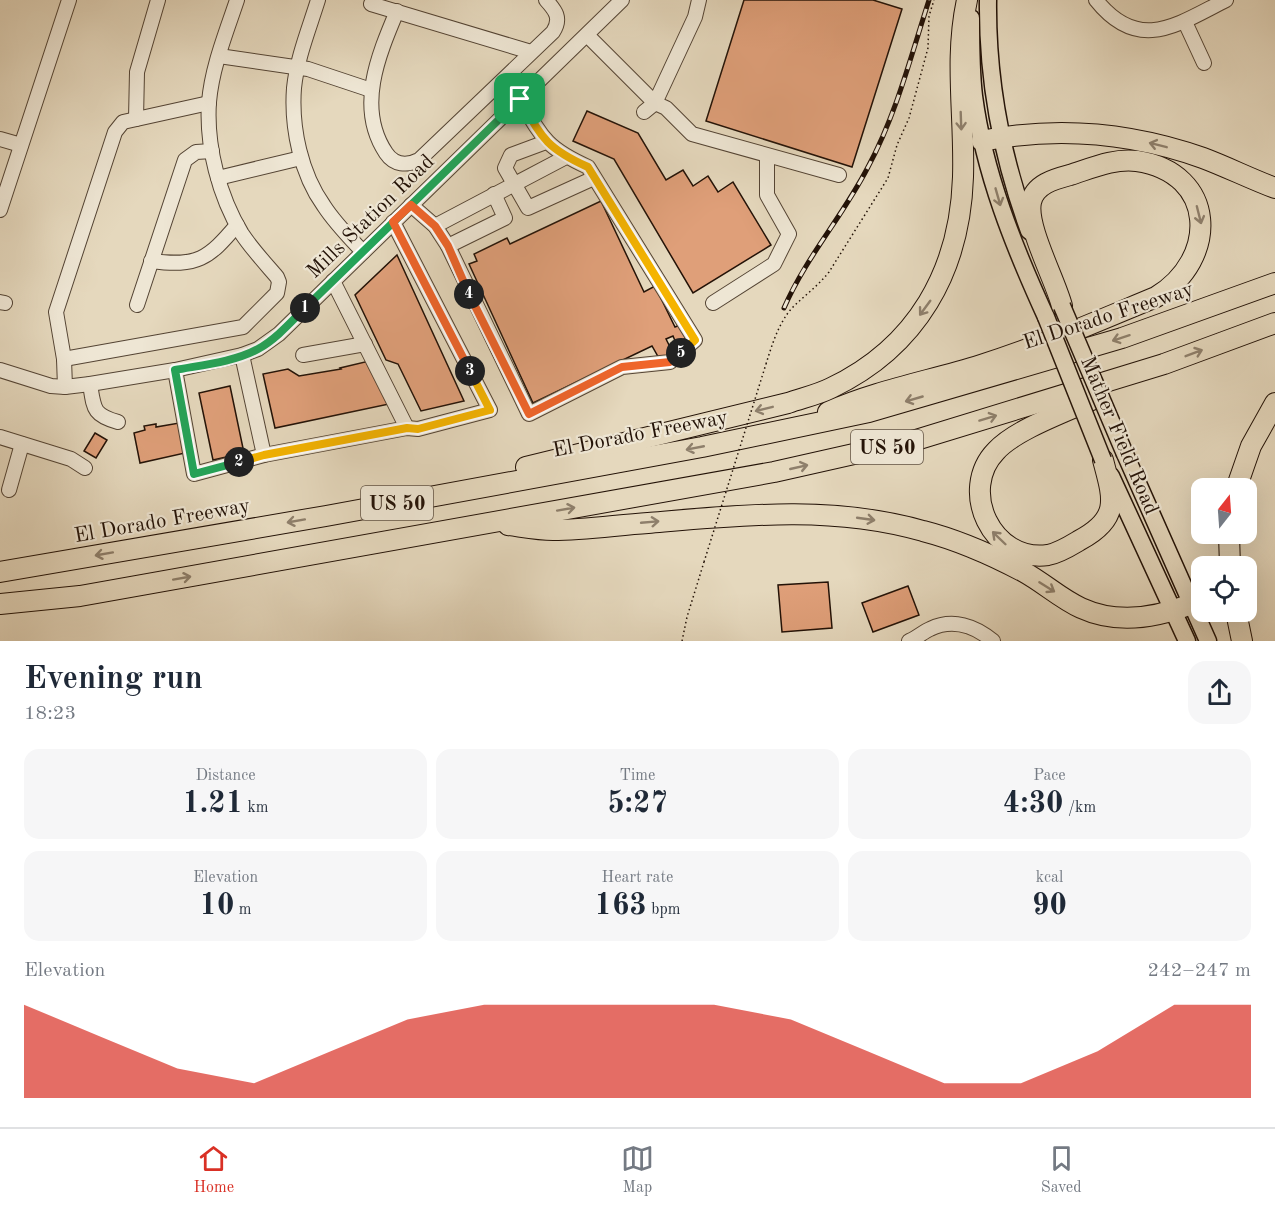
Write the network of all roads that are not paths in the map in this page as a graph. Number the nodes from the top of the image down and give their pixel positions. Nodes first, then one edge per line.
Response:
1 (69, 0) edge
2 (158, 0) edge
3 (237, 0) edge
4 (318, 0) edge
5 (546, 0) edge
6 (699, 0) edge
7 (969, 0) edge
8 (988, 0) edge
9 (1096, 0) edge
10 (1226, 0) edge
11 (619, 1) edge
12 (371, 4) dead end
13 (397, 12) junction
14 (1185, 22) junction
15 (587, 35) junction
16 (531, 52) junction
17 (219, 56) junction
18 (1204, 63) dead end
19 (298, 67) junction
20 (371, 90) junction
21 (520, 99) junction
22 (209, 103) junction
23 (655, 103) junction
24 (644, 112) dead end
25 (136, 119) junction
26 (0, 139) edge
27 (992, 139) junction
28 (546, 142) junction
29 (21, 145) junction
30 (212, 151) junction
31 (767, 156) junction
32 (566, 157) junction
33 (301, 158) junction
34 (839, 175) dead end
35 (218, 178) junction
36 (594, 178) junction
37 (512, 184) junction
38 (1275, 188) edge
39 (494, 194) junction
40 (411, 205) junction
41 (0, 210) edge
42 (393, 222) junction
43 (237, 225) junction
44 (435, 226) junction
45 (448, 246) junction
46 (363, 252) junction
47 (151, 261) junction
48 (333, 281) junction
49 (1275, 283) edge
50 (713, 303) dead end
51 (137, 305) dead end
52 (1062, 306) junction
53 (1275, 323) edge
54 (365, 344) junction
55 (243, 355) junction
56 (303, 355) dead end
57 (64, 359) junction
58 (1164, 364) junction
59 (0, 370) edge
60 (175, 370) junction
61 (90, 384) junction
62 (65, 387) junction
63 (1275, 403) edge
64 (118, 422) dead end
65 (407, 428) junction
66 (793, 429) junction
67 (0, 437) edge
68 (22, 444) junction
69 (264, 455) junction
70 (1103, 460) junction
71 (85, 468) dead end
72 (1240, 478) edge
73 (9, 490) dead end
74 (326, 516) junction
75 (488, 522) junction
76 (0, 572) edge
77 (0, 604) edge
78 (1183, 607) junction
79 (1238, 622) edge
80 (909, 641) edge
81 (993, 641) edge
82 (1187, 641) edge
83 (1208, 641) edge
84 (1242, 641) edge

1 - 29 street
2 - 25 street
3 - 17 street
4 - 19 street
5 - 16 street
6 - 23 street
7 - 27 main road, Mather Field Road
7 -> 74 highway
8 - 27 main road, Mather Field Road
9 - 14 street
10 - 14 street
11 - 15 street, Mills Station Road
12 - 13 street
13 - 16 street
13 - 20 street
14 - 18 street
15 - 21 street, Mills Station Road
15 - 23 street
16 - 20 street
17 - 19 street
17 - 22 street
19 - 20 street
19 - 33 street
21 - 28 street
21 - 40 street, Mills Station Road
22 - 25 street
22 - 30 street
23 - 24 street
23 - 31 street
25 - 57 street
26 - 29 street
38 -> 27 highway
27 - 52 main road, Mather Field Road
27 -> 70 main road, Mather Field Road, bridge
28 - 32 street
28 - 37 street
29 - 41 street
30 - 35 street
30 - 47 street
31 - 34 street
31 - 50 street
32 - 36 street
32 - 37 street
33 - 35 street
33 - 46 street
35 - 43 street
36 - 37 street
36 - 45 street
37 - 39 street
39 - 44 street
39 - 45 street
40 - 42 street, Mills Station Road
40 - 44 street
42 - 46 street, Mills Station Road
42 - 65 street
43 - 47 street
43 - 57 street
44 - 45 street
46 - 48 street, Mills Station Road
47 - 51 street
48 - 54 street
48 - 55 street, Mills Station Road
49 -> 66 highway, El Dorado Freeway / US 50
52 -> 66 highway
52 - 78 main road, Mather Field Road, bridge
58 -> 53 highway, US 50
54 - 56 street
54 - 65 street
55 - 60 street, Mills Station Road
55 - 69 street
57 - 62 street
70 -> 58 highway
75 -> 58 highway, US 50
59 - 62 street, Mills Station Road
60 - 61 street, Mills Station Road
60 - 69 street
61 - 62 street, Mills Station Road
61 - 64 street
63 - 72 highway
65 - 69 street
66 -> 74 highway, El Dorado Freeway / US 50
67 - 68 street
68 - 71 street
68 - 73 street
70 - 78 main road, Mather Field Road
74 -> 76 highway, El Dorado Freeway / US 50
77 -> 75 highway, US 50
75 -> 78 highway
78 - 82 main road, Mather Field Road
78 - 83 main road, Mather Field Road
79 - 84 highway
80 - 81 street

